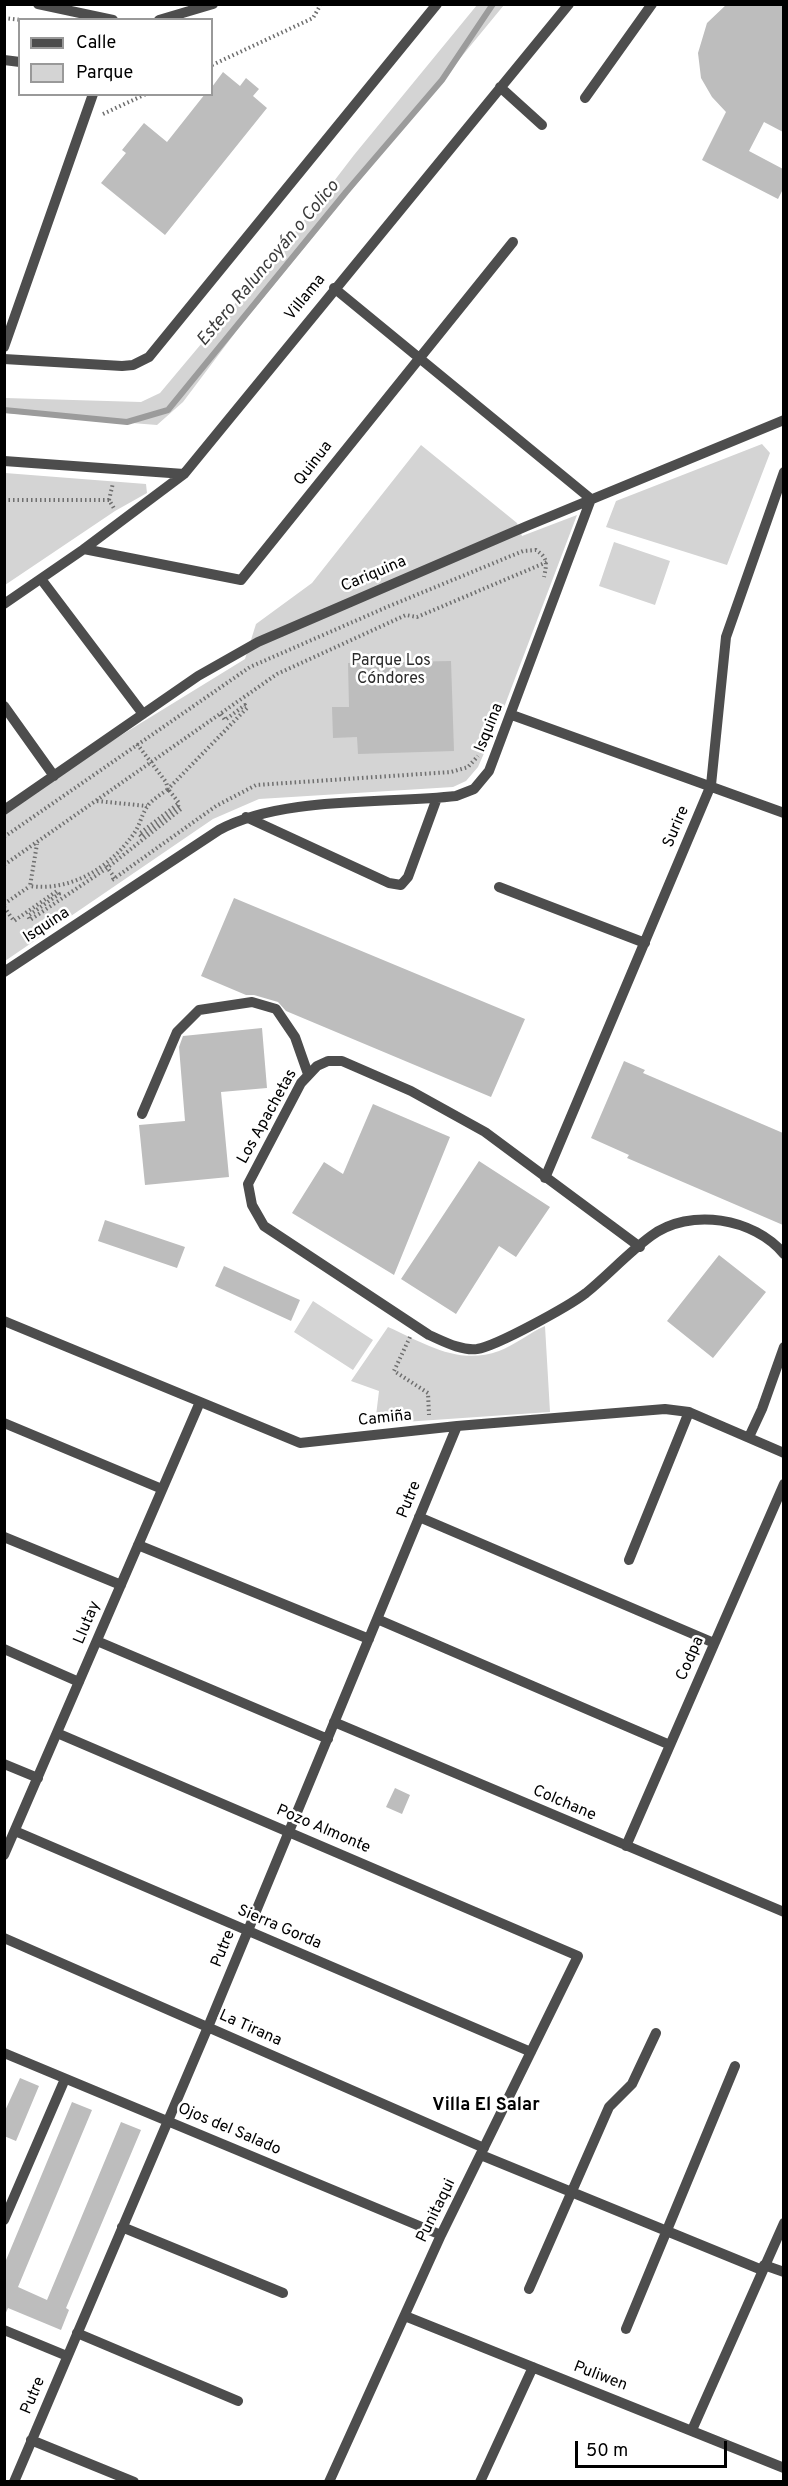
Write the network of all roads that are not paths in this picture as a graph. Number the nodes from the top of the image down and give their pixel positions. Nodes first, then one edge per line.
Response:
1 (38, 4) edge
2 (213, 4) edge
3 (437, 4) edge
4 (568, 4) edge
5 (652, 4) edge
6 (104, 18) edge
7 (166, 18) edge
8 (500, 87) junction
9 (92, 96) edge
10 (585, 98) dead end
11 (542, 125) dead end
12 (513, 243) dead end
13 (334, 288) junction
14 (4, 347) edge
15 (417, 358) junction
16 (4, 359) edge
17 (783, 420) edge
18 (4, 461) edge
19 (783, 472) edge
20 (184, 474) junction
21 (591, 499) junction
22 (84, 549) junction
23 (41, 579) junction
24 (4, 604) edge
25 (4, 706) edge
26 (143, 714) junction
27 (512, 715) junction
28 (54, 776) junction
29 (711, 785) junction
30 (437, 798) junction
31 (4, 810) edge
32 (783, 813) edge
33 (246, 817) junction
34 (499, 887) dead end
35 (645, 943) junction
36 (5, 972) edge
37 (309, 1074) junction
38 (142, 1114) dead end
39 (545, 1178) junction
40 (640, 1247) junction
41 (783, 1254) edge
42 (4, 1321) edge
43 (783, 1347) edge
44 (200, 1402) junction
45 (689, 1412) junction
46 (4, 1423) edge
47 (457, 1426) junction
48 (749, 1437) junction
49 (783, 1453) edge
50 (783, 1484) edge
51 (162, 1489) junction
52 (419, 1517) junction
53 (4, 1537) edge
54 (138, 1545) junction
55 (629, 1560) dead end
56 (121, 1586) junction
57 (377, 1619) junction
58 (369, 1640) junction
59 (97, 1641) junction
60 (714, 1643) junction
61 (4, 1649) edge
62 (79, 1682) junction
63 (334, 1722) junction
64 (57, 1733) junction
65 (328, 1739) junction
66 (670, 1745) junction
67 (4, 1764) edge
68 (38, 1778) junction
69 (15, 1831) junction
70 (289, 1832) junction
71 (626, 1846) junction
72 (4, 1855) edge
73 (783, 1912) edge
74 (248, 1931) junction
75 (4, 1938) edge
76 (578, 1956) joint
77 (208, 2027) junction
78 (656, 2033) dead end
79 (531, 2052) junction
80 (4, 2053) edge
81 (735, 2066) dead end
82 (65, 2079) junction
83 (167, 2121) junction
84 (482, 2152) junction
85 (571, 2192) junction
86 (4, 2220) edge
87 (783, 2223) edge
88 (122, 2227) junction
89 (666, 2231) junction
90 (441, 2235) junction
91 (763, 2268) junction
92 (783, 2272) edge
93 (529, 2289) dead end
94 (283, 2293) dead end
95 (405, 2316) junction
96 (626, 2329) dead end
97 (4, 2330) edge
98 (77, 2333) junction
99 (67, 2356) junction
100 (533, 2367) junction
101 (238, 2401) dead end
102 (692, 2430) junction
103 (31, 2440) junction
104 (783, 2468) edge
105 (14, 2481) edge
106 (134, 2481) edge
107 (329, 2481) edge
108 (481, 2481) edge

1 - 6 street
2 - 7 street
3 - 16 street
4 - 8 street, Villama
5 - 10 street
8 - 11 street
8 - 13 street, Villama
9 - 14 street
12 - 15 street, Quinua
13 - 15 street
13 - 20 street, Villama
15 - 21 street
15 - 22 street, Quinua
17 - 21 street, Cariquina
18 - 20 street
19 - 29 street, Surire
20 - 22 street, Villama
21 - 26 street, Cariquina
21 - 27 street, Isquina
22 - 23 street, Villama
23 - 24 street, Villama
23 - 26 street
25 - 28 street
26 - 28 street, Cariquina
27 - 29 street
27 - 30 street, Isquina
28 - 31 street, Cariquina
29 - 32 street
29 - 35 street, Surire
30 - 33 street, Isquina
30 - 33 street
33 - 36 street, Isquina
34 - 35 street
35 - 39 street, Surire
37 - 38 street
37 - 39 street, Los Apachetas
37 - 40 street, Los Apachetas
39 - 40 street, Los Apachetas
40 - 41 street, Los Apachetas
42 - 44 street, Camiña
43 - 48 street
44 - 47 street, Camiña
44 - 51 street, Llutay
45 - 47 street, Camiña
45 - 48 street, Camiña
45 - 55 street
46 - 51 street
47 - 52 street, Putre
48 - 49 street, Camiña
50 - 60 street, Codpa
51 - 54 street, Llutay
52 - 57 street, Putre
52 - 60 street
53 - 56 street
54 - 56 street, Llutay
54 - 58 street
56 - 59 street, Llutay
57 - 58 street, Putre
57 - 66 street
58 - 63 street, Putre
59 - 62 street, Llutay
59 - 65 street
60 - 66 street, Codpa
61 - 62 street
62 - 64 street, Llutay
63 - 65 street, Putre
63 - 71 street, Colchane
64 - 68 street, Llutay
64 - 70 street, Pozo Almonte
65 - 70 street, Putre
66 - 71 street, Codpa
67 - 68 street
68 - 69 street, Llutay
69 - 72 street, Llutay
69 - 74 street, Sierra Gorda
70 - 74 street, Putre
70 - 76 street, Pozo Almonte
71 - 73 street, Colchane
74 - 77 street, Putre
74 - 79 street, Sierra Gorda
75 - 77 street, La Tirana
76 - 79 street, Punitaqui
77 - 83 street, Putre
77 - 84 street, La Tirana
78 - 85 street
79 - 84 street, Punitaqui
80 - 82 street, Ojos del Salado
81 - 89 street
82 - 83 street, Ojos del Salado
82 - 86 street
83 - 88 street, Putre
83 - 90 street, Ojos del Salado
84 - 85 street, La Tirana
84 - 90 street, Punitaqui
85 - 89 street, La Tirana
85 - 93 street
87 - 91 street
88 - 94 street
88 - 98 street, Putre
89 - 91 street, La Tirana
89 - 96 street
90 - 95 street, Punitaqui
91 - 92 street, La Tirana
91 - 102 street
95 - 100 street, Puliwen
95 - 107 street, Punitaqui
97 - 99 street
98 - 99 street, Putre
98 - 101 street
99 - 103 street, Putre
100 - 102 street, Puliwen
100 - 108 street
102 - 104 street, Puliwen
103 - 105 street, Putre
103 - 106 street

